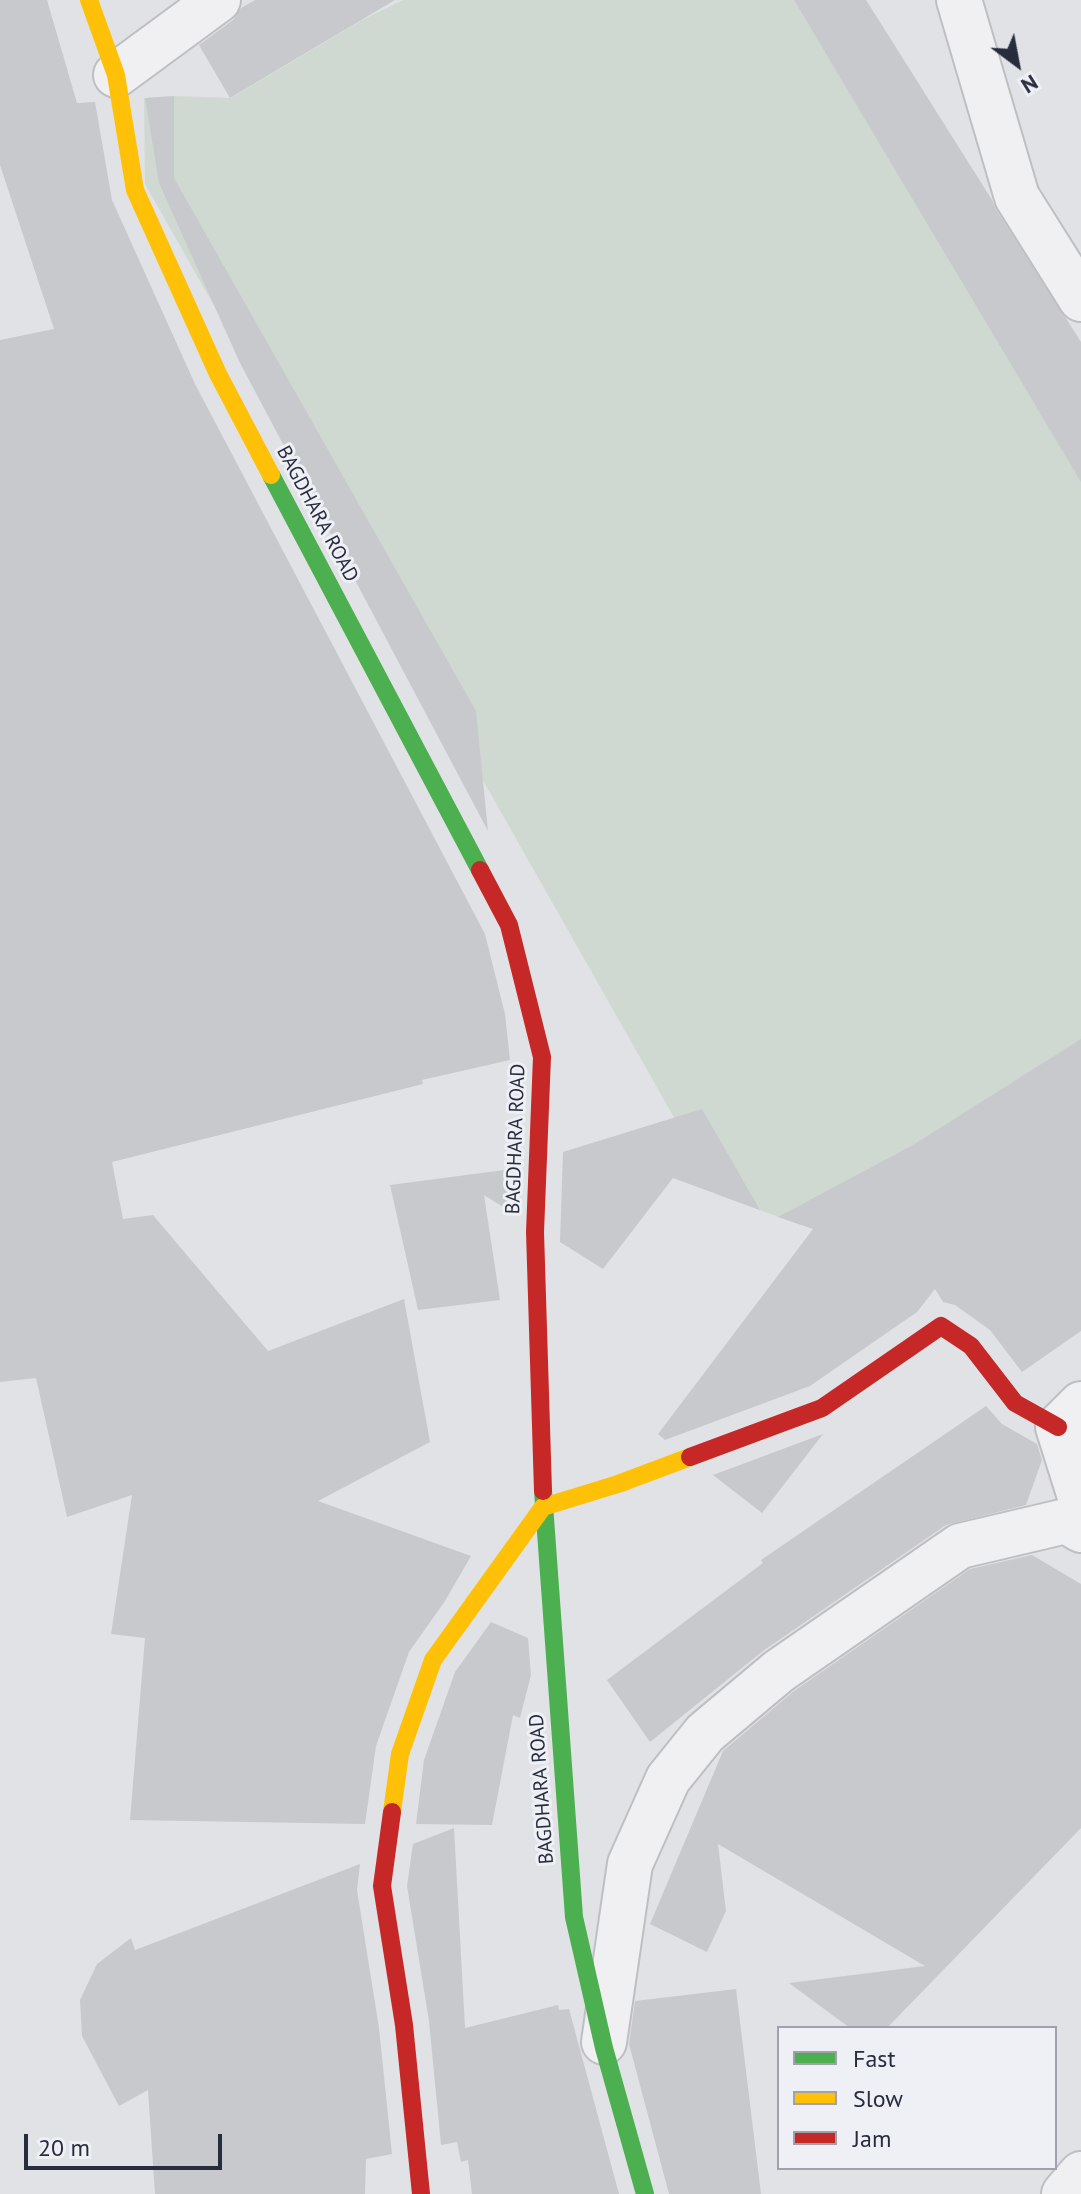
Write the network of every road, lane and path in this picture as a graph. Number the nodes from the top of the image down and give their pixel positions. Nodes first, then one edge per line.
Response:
1 (89, 0) edge
2 (218, 0) edge
3 (959, 1) edge
4 (116, 75) junction
5 (1081, 299) edge
6 (1070, 1415) edge
7 (1081, 1500) edge
8 (543, 1507) junction
9 (1081, 1530) edge
10 (604, 2048) junction
11 (1081, 2174) edge
12 (421, 2194) edge
13 (645, 2194) edge
14 (1064, 2194) edge

1 - 4 street, BAGDHARA ROAD
2 - 4 street
3 - 5 street
4 - 8 street, BAGDHARA ROAD
6 - 7 street
6 - 8 street
8 - 10 street, BAGDHARA ROAD
8 - 12 street
9 - 10 street
10 - 13 street, BAGDHARA ROAD
11 - 14 street

